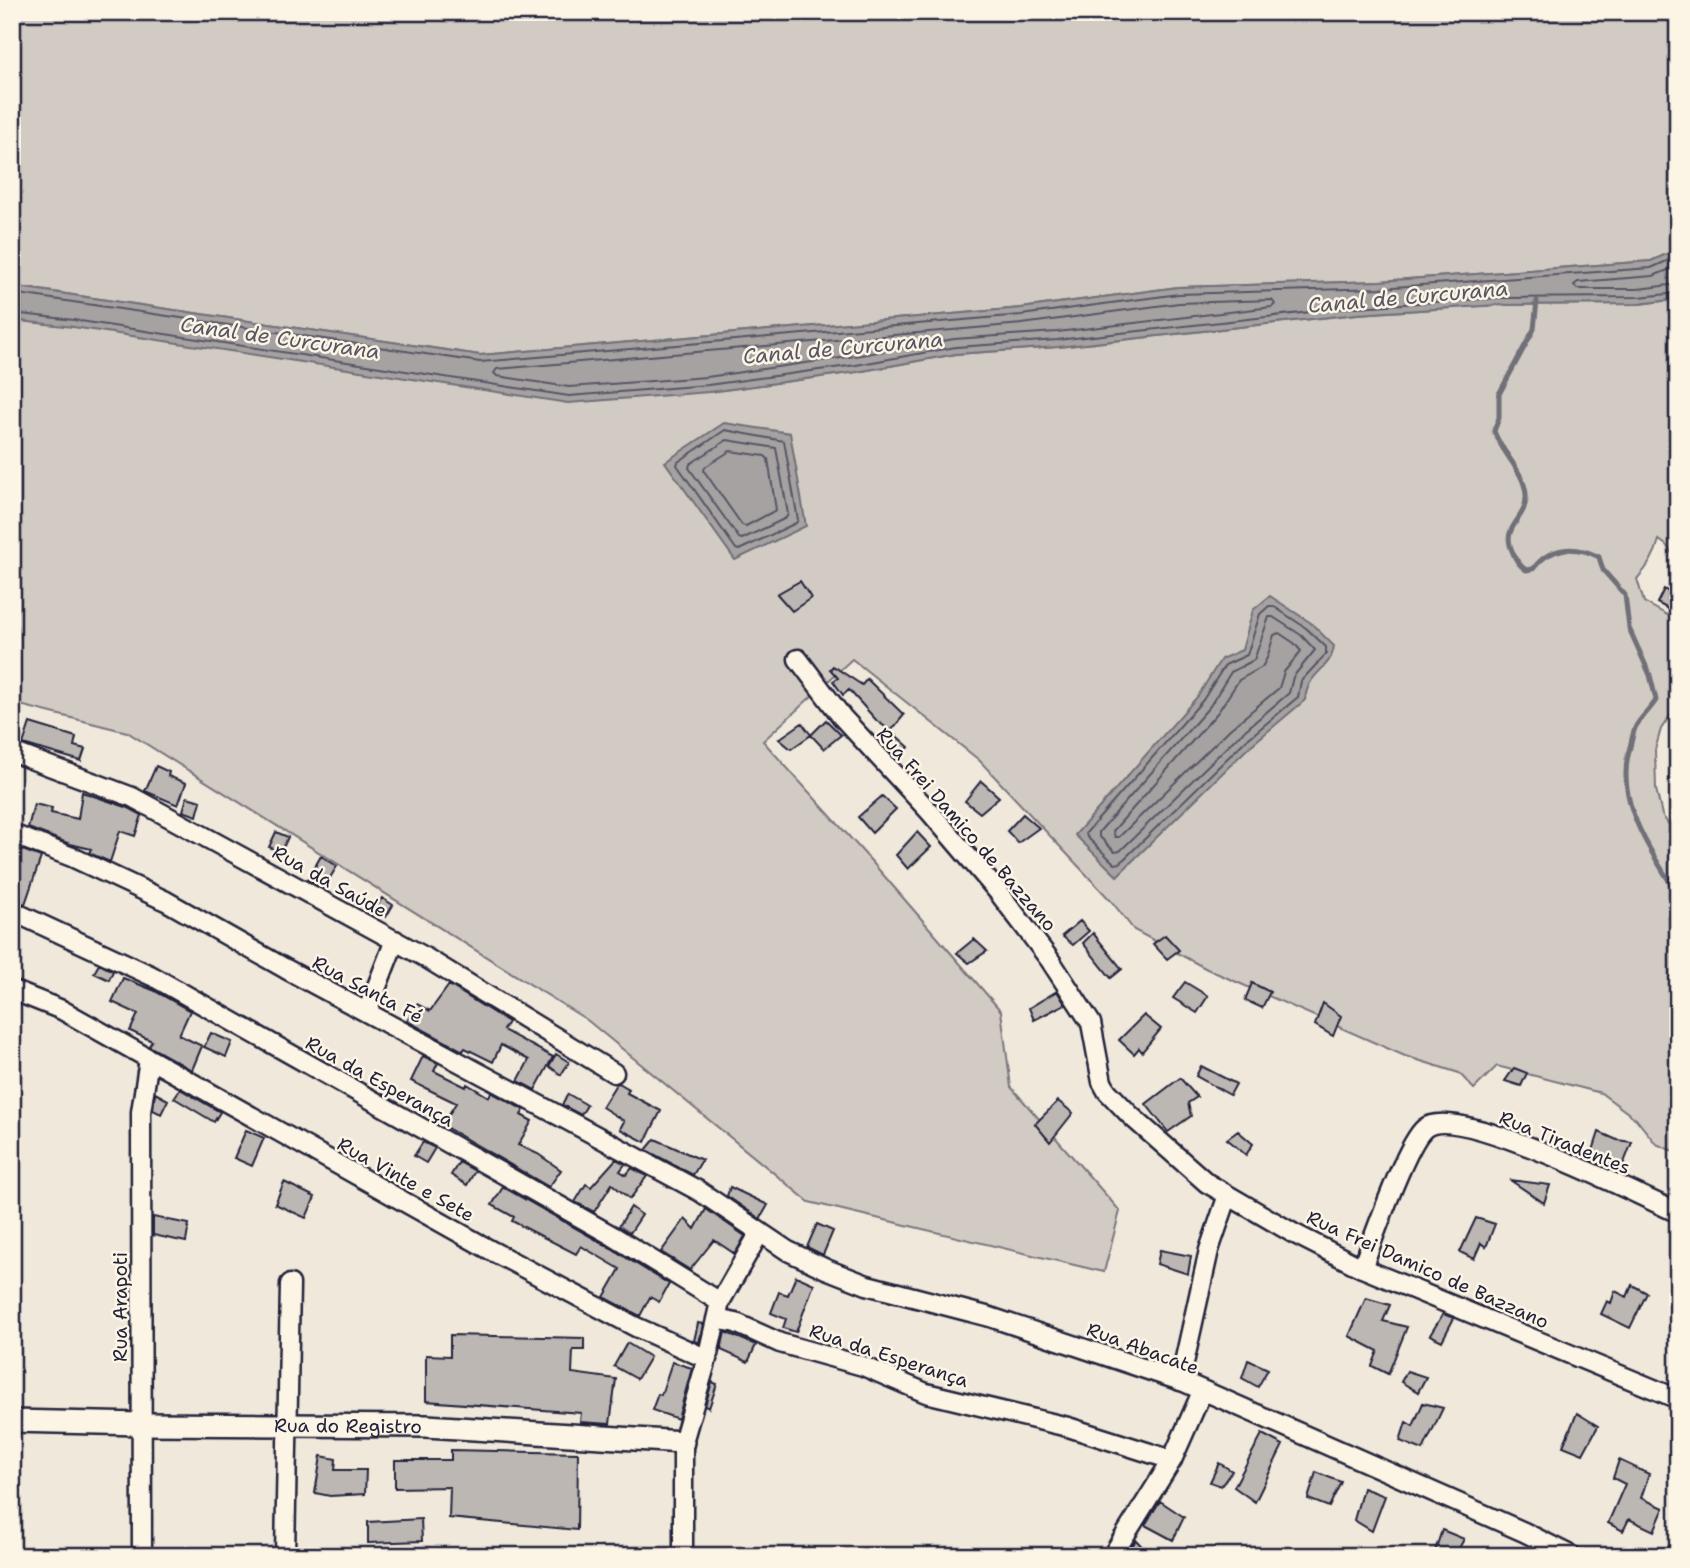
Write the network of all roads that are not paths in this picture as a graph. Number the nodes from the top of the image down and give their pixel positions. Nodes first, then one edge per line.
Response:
1 (798, 659) dead end
2 (12, 752) edge
3 (12, 834) edge
4 (12, 911) edge
5 (395, 940) junction
6 (12, 990) edge
7 (367, 1012) junction
8 (149, 1059) junction
9 (614, 1073) dead end
10 (699, 1192) joint
11 (1228, 1195) junction
12 (1678, 1213) edge
13 (760, 1232) junction
14 (1362, 1268) junction
15 (290, 1284) dead end
16 (718, 1311) junction
17 (707, 1359) junction
18 (1180, 1381) junction
19 (1202, 1392) junction
20 (1678, 1399) edge
21 (12, 1421) edge
22 (142, 1424) junction
23 (289, 1424) junction
24 (683, 1442) junction
25 (1172, 1460) junction
26 (142, 1556) edge
27 (285, 1556) edge
28 (683, 1556) edge
29 (1112, 1556) edge
30 (1572, 1556) edge

1 - 11 street, Rua Frei Damico de Bazzano
2 - 5 street, Rua da Saúde
3 - 7 street, Rua Santa Fé
4 - 16 street, Rua da Esperança
5 - 7 street
5 - 9 street, Rua da Saúde
6 - 8 street, Rua Vinte e Sete
7 - 10 street, Rua Santa Fé
8 - 17 street, Rua Vinte e Sete
8 - 22 street, Rua Arapoti
10 - 13 street, Rua Abacate
11 - 14 street, Rua Frei Damico de Bazzano
11 - 18 street
12 - 14 street, Rua Tiradentes
13 - 16 street
13 - 18 street, Rua Abacate
14 - 20 street, Rua Frei Damico de Bazzano
15 - 23 street
16 - 17 street
16 - 25 street, Rua da Esperança
17 - 24 street
18 - 19 street, Rua Abacate
19 - 25 street
19 - 30 street, Rua Abacate
21 - 22 street, Rua do Registro
22 - 23 street, Rua do Registro
22 - 26 street, Rua Arapoti
23 - 24 street, Rua do Registro
23 - 27 street
24 - 28 street
25 - 29 street

